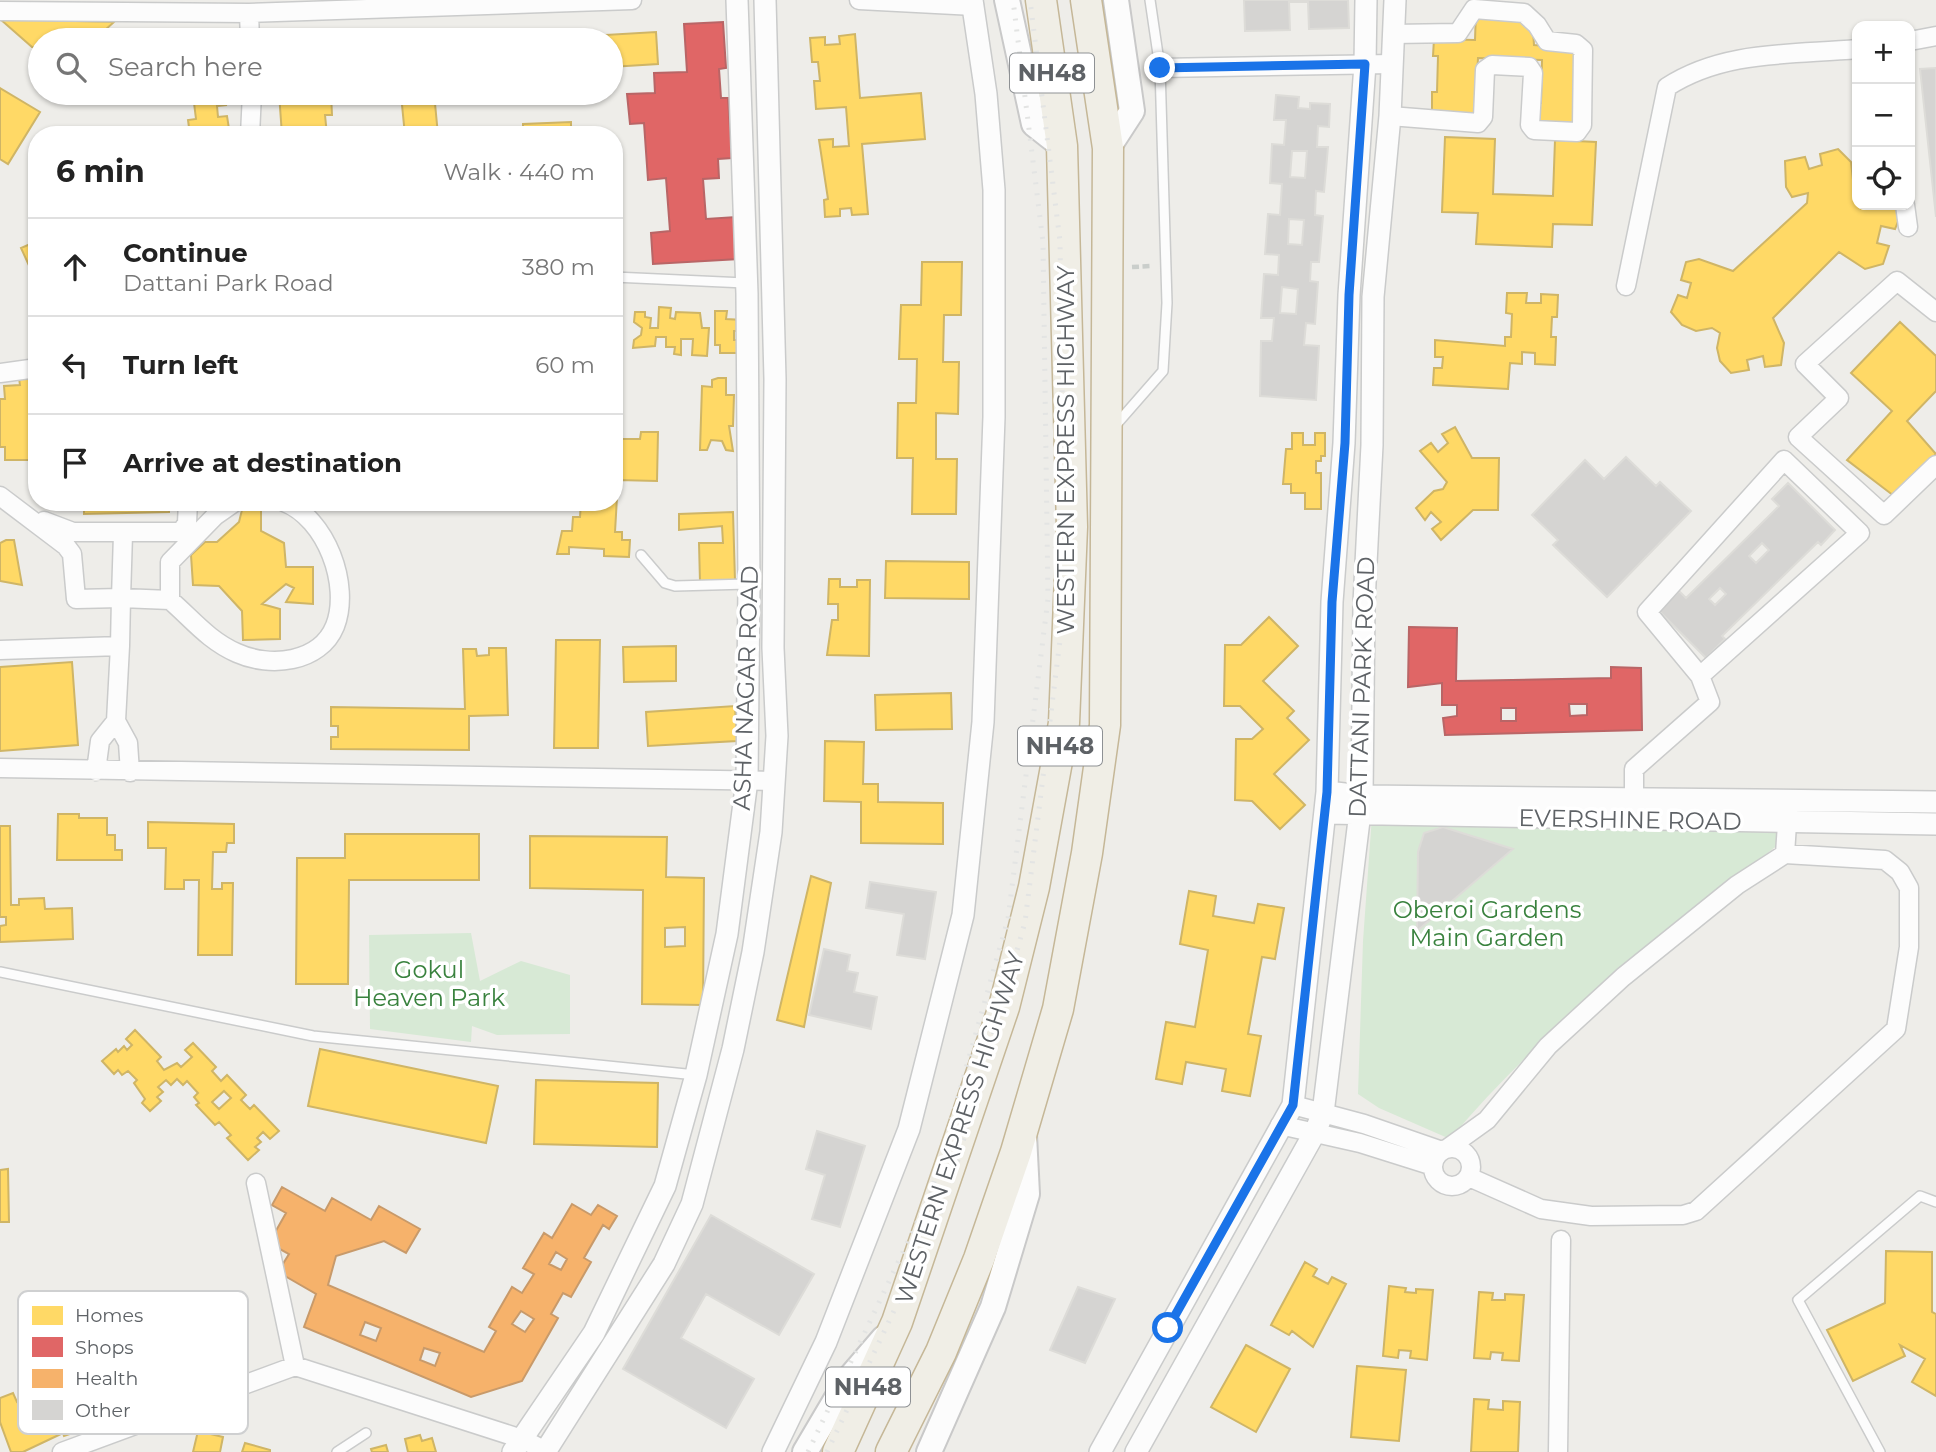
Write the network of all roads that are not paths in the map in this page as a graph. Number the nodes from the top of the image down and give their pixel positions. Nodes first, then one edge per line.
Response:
1 (632, 0) edge
2 (737, 0) edge
3 (765, 0) edge
4 (859, 0) edge
5 (1007, 0) edge
6 (1041, 0) edge
7 (1086, 0) edge
8 (1116, 0) edge
9 (1150, 0) edge
10 (1366, 0) edge
11 (1395, 0) edge
12 (973, 3) edge
13 (210, 6) edge
14 (0, 10) edge
15 (249, 12) junction
16 (250, 28) edge
17 (1393, 34) junction
18 (1936, 36) edge
19 (1915, 40) edge
20 (1852, 49) edge
21 (1365, 64) junction
22 (1392, 64) junction
23 (1160, 68) junction
24 (251, 105) edge
25 (1390, 116) junction
26 (250, 126) edge
27 (1062, 146) junction
28 (1108, 148) junction
29 (1906, 210) edge
30 (1908, 227) dead end
31 (623, 277) edge
32 (747, 283) junction
33 (1626, 286) dead end
34 (1349, 295) junction
35 (1373, 297) junction
36 (1936, 312) edge
37 (28, 369) edge
38 (0, 373) edge
39 (1107, 436) junction
40 (1345, 443) junction
41 (1372, 444) junction
42 (1936, 465) edge
43 (0, 481) edge
44 (0, 496) edge
45 (28, 508) edge
46 (32, 511) edge
47 (187, 511) edge
48 (222, 511) edge
49 (295, 511) edge
50 (124, 534) junction
51 (641, 555) dead end
52 (749, 584) junction
53 (121, 598) junction
54 (170, 600) junction
55 (1332, 602) junction
56 (1364, 603) junction
57 (120, 646) junction
58 (0, 650) edge
59 (1700, 676) junction
60 (116, 721) junction
61 (0, 768) edge
62 (96, 771) junction
63 (130, 772) junction
64 (747, 780) junction
65 (775, 781) junction
66 (1634, 799) junction
67 (1788, 801) junction
68 (1326, 802) junction
69 (1936, 802) edge
70 (1360, 806) junction
71 (1788, 822) junction
72 (1936, 824) edge
73 (1785, 854) junction
74 (0, 972) edge
75 (696, 1075) junction
76 (1293, 1105) junction
77 (1319, 1122) junction
78 (1280, 1125) junction
79 (1023, 1128) junction
80 (1441, 1155) junction
81 (1469, 1177) junction
82 (256, 1183) dead end
83 (1936, 1202) edge
84 (1220, 1234) junction
85 (1561, 1240) dead end
86 (1250, 1247) junction
87 (897, 1322) junction
88 (1168, 1328) junction
89 (1197, 1343) junction
90 (295, 1366) junction
91 (248, 1383) edge
92 (366, 1433) dead end
93 (111, 1434) edge
94 (517, 1446) edge
95 (62, 1452) edge
96 (337, 1452) edge
97 (545, 1452) edge
98 (773, 1452) edge
99 (805, 1452) edge
100 (838, 1452) edge
101 (891, 1452) edge
102 (929, 1452) edge
103 (1100, 1452) edge
104 (1136, 1452) edge
105 (1558, 1452) edge
106 (1880, 1452) edge

1 - 15 street
2 - 32 street, ASHA NAGAR ROAD
3 - 65 street, ASHA NAGAR ROAD
4 - 12 street
5 - 27 main road
6 - 27 highway, WESTERN EXPRESS HIGHWAY / NH48
7 - 28 highway, WESTERN EXPRESS HIGHWAY / NH48
8 - 28 main road
9 - 23 lane
10 - 21 street, DATTANI PARK ROAD
11 - 17 street, DATTANI PARK ROAD
12 - 98 street
13 - 14 street
13 - 15 street
15 - 16 street
17 - 22 street, DATTANI PARK ROAD
17 - 25 street
18 - 19 street
20 - 33 street
21 - 22 street
21 - 23 street
21 - 34 street, DATTANI PARK ROAD
22 - 25 street, DATTANI PARK ROAD
23 - 39 lane
24 - 26 street
25 - 35 street, DATTANI PARK ROAD
27 - 87 highway, WESTERN EXPRESS HIGHWAY / NH48
28 - 39 highway, WESTERN EXPRESS HIGHWAY / NH48
29 - 30 street
31 - 32 lane
32 - 52 street, ASHA NAGAR ROAD
34 - 35 street
34 - 40 street, DATTANI PARK ROAD
35 - 41 street, DATTANI PARK ROAD
36 - 42 street
37 - 38 street
39 - 79 highway, WESTERN EXPRESS HIGHWAY / NH48
40 - 41 street
40 - 55 street, DATTANI PARK ROAD
41 - 56 street, DATTANI PARK ROAD
43 - 45 street
44 - 53 street
46 - 50 street
47 - 50 street
48 - 54 street
49 - 54 street
50 - 53 street
51 - 52 lane
52 - 64 street, ASHA NAGAR ROAD
53 - 54 street
53 - 57 street
55 - 56 street
55 - 68 street, DATTANI PARK ROAD
56 - 70 street, DATTANI PARK ROAD
57 - 58 street
57 - 60 street
59 - 59 street
59 - 66 street
60 - 62 street
60 - 63 street
61 - 62 street
62 - 63 street
63 - 64 street
64 - 65 street
64 - 75 street, ASHA NAGAR ROAD
65 - 97 street, ASHA NAGAR ROAD
66 - 67 street, EVERSHINE ROAD
66 - 70 street, EVERSHINE ROAD
67 - 69 street, EVERSHINE ROAD
67 - 71 street
68 - 70 street, EVERSHINE ROAD
68 - 76 street, DATTANI PARK ROAD
70 - 71 street, EVERSHINE ROAD
70 - 77 street, DATTANI PARK ROAD
71 - 72 street, EVERSHINE ROAD
71 - 73 street
73 - 80 street
73 - 81 street
74 - 75 lane
75 - 94 street, ASHA NAGAR ROAD
76 - 77 street
76 - 78 street, DATTANI PARK ROAD
77 - 78 street
77 - 80 street
77 - 86 street, DATTANI PARK ROAD
78 - 84 street, DATTANI PARK ROAD
79 - 101 highway, WESTERN EXPRESS HIGHWAY / NH48
79 - 102 main road
80 - 81 street
80 - 81 street
82 - 90 street
83 - 106 lane
84 - 86 street
84 - 88 street, DATTANI PARK ROAD
85 - 105 street
86 - 89 street, DATTANI PARK ROAD
87 - 99 main road
87 - 100 highway, WESTERN EXPRESS HIGHWAY / NH48
88 - 89 street
88 - 103 street, DATTANI PARK ROAD
89 - 104 street, DATTANI PARK ROAD
90 - 91 street
90 - 94 street
92 - 96 lane
93 - 95 street
94 - 97 street

